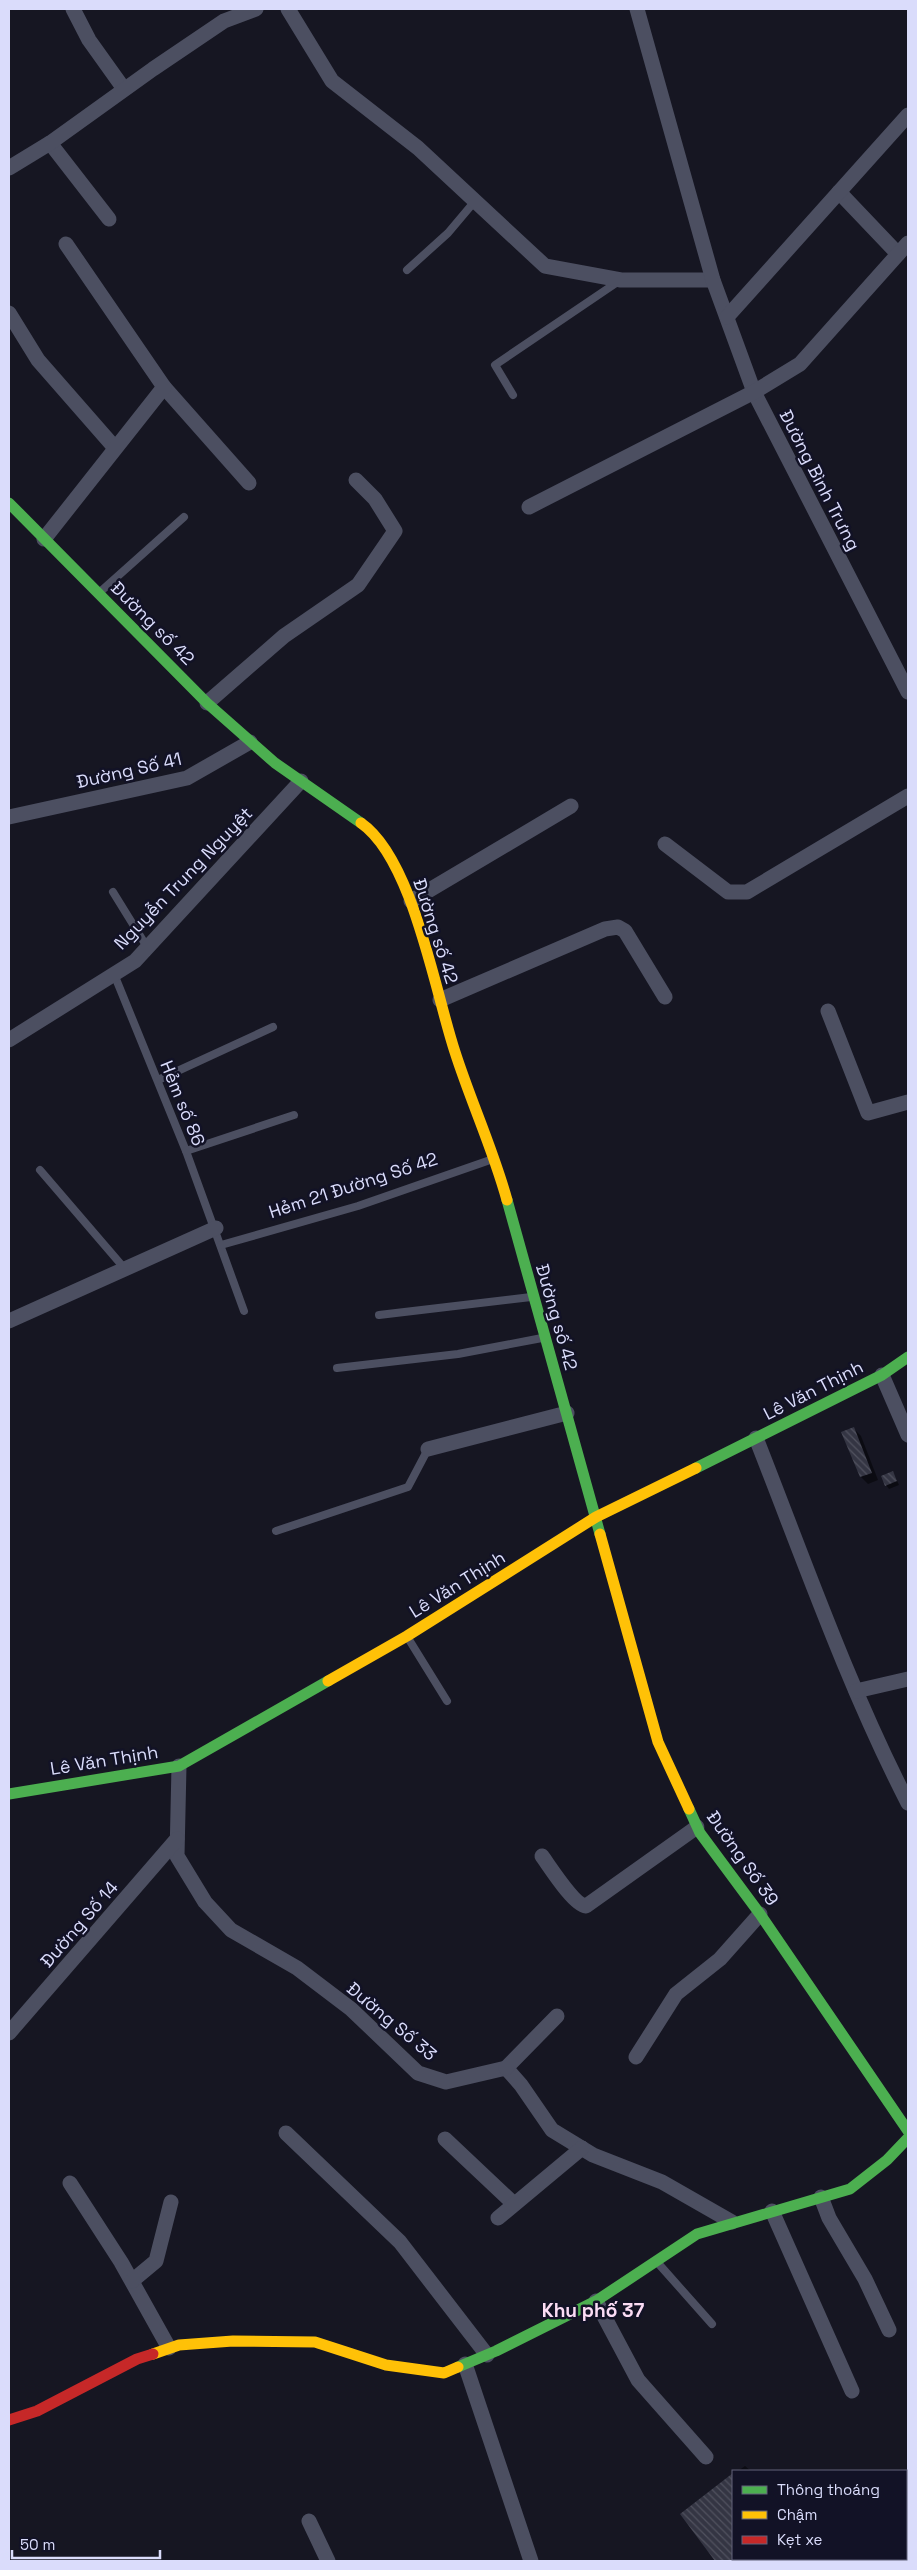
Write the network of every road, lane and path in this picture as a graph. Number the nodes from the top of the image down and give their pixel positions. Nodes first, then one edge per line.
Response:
1 (73, 9) edge
2 (256, 9) edge
3 (288, 9) edge
4 (637, 9) edge
5 (124, 89) junction
6 (908, 115) edge
7 (50, 143) junction
8 (9, 168) edge
9 (839, 192) junction
10 (475, 201) junction
11 (108, 219) dead end
12 (66, 244) dead end
13 (903, 249) edge
14 (406, 270) dead end
15 (621, 280) junction
16 (713, 280) junction
17 (9, 312) edge
18 (726, 317) junction
19 (164, 387) junction
20 (754, 392) junction
21 (513, 395) dead end
22 (114, 448) junction
23 (356, 480) dead end
24 (249, 483) dead end
25 (9, 503) edge
26 (529, 507) dead end
27 (184, 517) dead end
28 (44, 539) junction
29 (98, 593) junction
30 (908, 692) edge
31 (206, 703) junction
32 (250, 742) junction
33 (301, 781) junction
34 (908, 796) edge
35 (571, 806) dead end
36 (9, 817) edge
37 (665, 844) dead end
38 (113, 892) dead end
39 (411, 901) junction
40 (147, 947) junction
41 (114, 974) junction
42 (665, 997) dead end
43 (440, 1000) junction
44 (828, 1012) dead end
45 (273, 1027) dead end
46 (9, 1040) edge
47 (158, 1080) junction
48 (908, 1102) edge
49 (294, 1114) dead end
50 (186, 1151) junction
51 (495, 1158) junction
52 (40, 1170) dead end
53 (216, 1228) junction
54 (222, 1245) junction
55 (125, 1269) junction
56 (533, 1296) junction
57 (244, 1311) dead end
58 (379, 1315) dead end
59 (9, 1321) edge
60 (544, 1337) junction
61 (908, 1357) edge
62 (337, 1368) dead end
63 (882, 1375) junction
64 (567, 1413) junction
65 (908, 1435) edge
66 (756, 1438) junction
67 (428, 1449) joint
68 (596, 1517) junction
69 (276, 1531) dead end
70 (407, 1636) junction
71 (908, 1679) edge
72 (856, 1691) junction
73 (448, 1702) dead end
74 (179, 1766) junction
75 (9, 1794) edge
76 (908, 1803) edge
77 (697, 1827) junction
78 (177, 1839) junction
79 (542, 1856) dead end
80 (760, 1914) junction
81 (557, 2016) dead end
82 (9, 2033) edge
83 (636, 2057) dead end
84 (506, 2068) junction
85 (908, 2131) edge
86 (286, 2133) dead end
87 (908, 2138) edge
88 (445, 2139) dead end
89 (582, 2148) junction
90 (70, 2183) dead end
91 (820, 2197) junction
92 (171, 2202) dead end
93 (514, 2204) junction
94 (772, 2211) junction
95 (498, 2218) dead end
96 (732, 2222) junction
97 (656, 2261) junction
98 (132, 2281) junction
99 (596, 2301) junction
100 (712, 2324) dead end
101 (888, 2330) dead end
102 (169, 2348) junction
103 (487, 2355) junction
104 (464, 2364) junction
105 (852, 2391) dead end
106 (9, 2420) edge
107 (706, 2456) dead end
108 (309, 2521) dead end
109 (328, 2561) edge
110 (531, 2561) edge

1 - 5 street
2 - 5 street
3 - 10 street
4 - 16 street, Đường Bình Trưng
5 - 7 street
6 - 9 street
7 - 8 street
7 - 11 street
9 - 13 street
9 - 18 street
10 - 14 lane
10 - 15 street
12 - 19 street
13 - 20 street
15 - 16 street
15 - 21 lane
16 - 18 street, Đường Bình Trưng
17 - 22 street
18 - 20 street, Đường Bình Trưng
19 - 22 street
19 - 24 street
20 - 26 street
20 - 30 street, Đường Bình Trưng
22 - 28 street
23 - 31 street
25 - 28 street, Đường số 42
27 - 29 lane
28 - 29 street, Đường số 42
29 - 31 street, Đường số 42
31 - 32 street, Đường số 42
32 - 33 street, Đường số 42
32 - 36 street, Đường Số 41
33 - 39 street, Đường số 42
33 - 40 street, Nguyễn Trung Nguyệt
34 - 37 street
35 - 39 street
38 - 40 lane
39 - 43 street, Đường số 42
40 - 41 street, Nguyễn Trung Nguyệt
41 - 46 street, Nguyễn Trung Nguyệt
41 - 47 lane, Hẻm số 86
42 - 43 street
43 - 51 street, Đường số 42
44 - 48 street
45 - 47 lane
47 - 50 lane, Hẻm số 86
49 - 50 lane
50 - 53 lane, Hẻm số 86
51 - 54 lane, Hẻm 21 Đường Số 42
51 - 56 street, Đường số 42
52 - 55 lane
53 - 54 lane, Hẻm số 86
53 - 55 street
54 - 57 lane, Hẻm số 86
55 - 59 street
56 - 58 lane
56 - 60 street, Đường số 42
60 - 62 lane
60 - 64 street, Đường số 42
61 - 63 street, Lê Văn Thịnh
63 - 65 street
63 - 66 street, Lê Văn Thịnh
64 - 67 street
64 - 68 street, Đường số 42
66 - 68 street, Lê Văn Thịnh
66 - 72 street
67 - 69 lane
68 - 70 street, Lê Văn Thịnh
68 - 77 street, Đường Số 39
70 - 73 lane
70 - 74 street, Lê Văn Thịnh
71 - 72 street
72 - 76 street
74 - 75 street, Lê Văn Thịnh
74 - 78 street, Đường Số 33
77 - 79 street
77 - 80 street, Đường Số 39
78 - 82 street, Đường Số 14
78 - 84 street, Đường Số 33
80 - 83 street
80 - 85 street, Đường Số 39
81 - 84 street
84 - 89 street
86 - 103 street
87 - 91 street
88 - 93 street
89 - 93 street
89 - 96 street
90 - 98 street
91 - 94 street
91 - 101 street
92 - 98 street
93 - 95 street
94 - 96 street
94 - 105 street
96 - 97 street
97 - 99 street
97 - 100 lane
98 - 102 street
99 - 103 street
99 - 107 street
102 - 104 street
102 - 106 street
103 - 104 street
104 - 110 street
108 - 109 street

